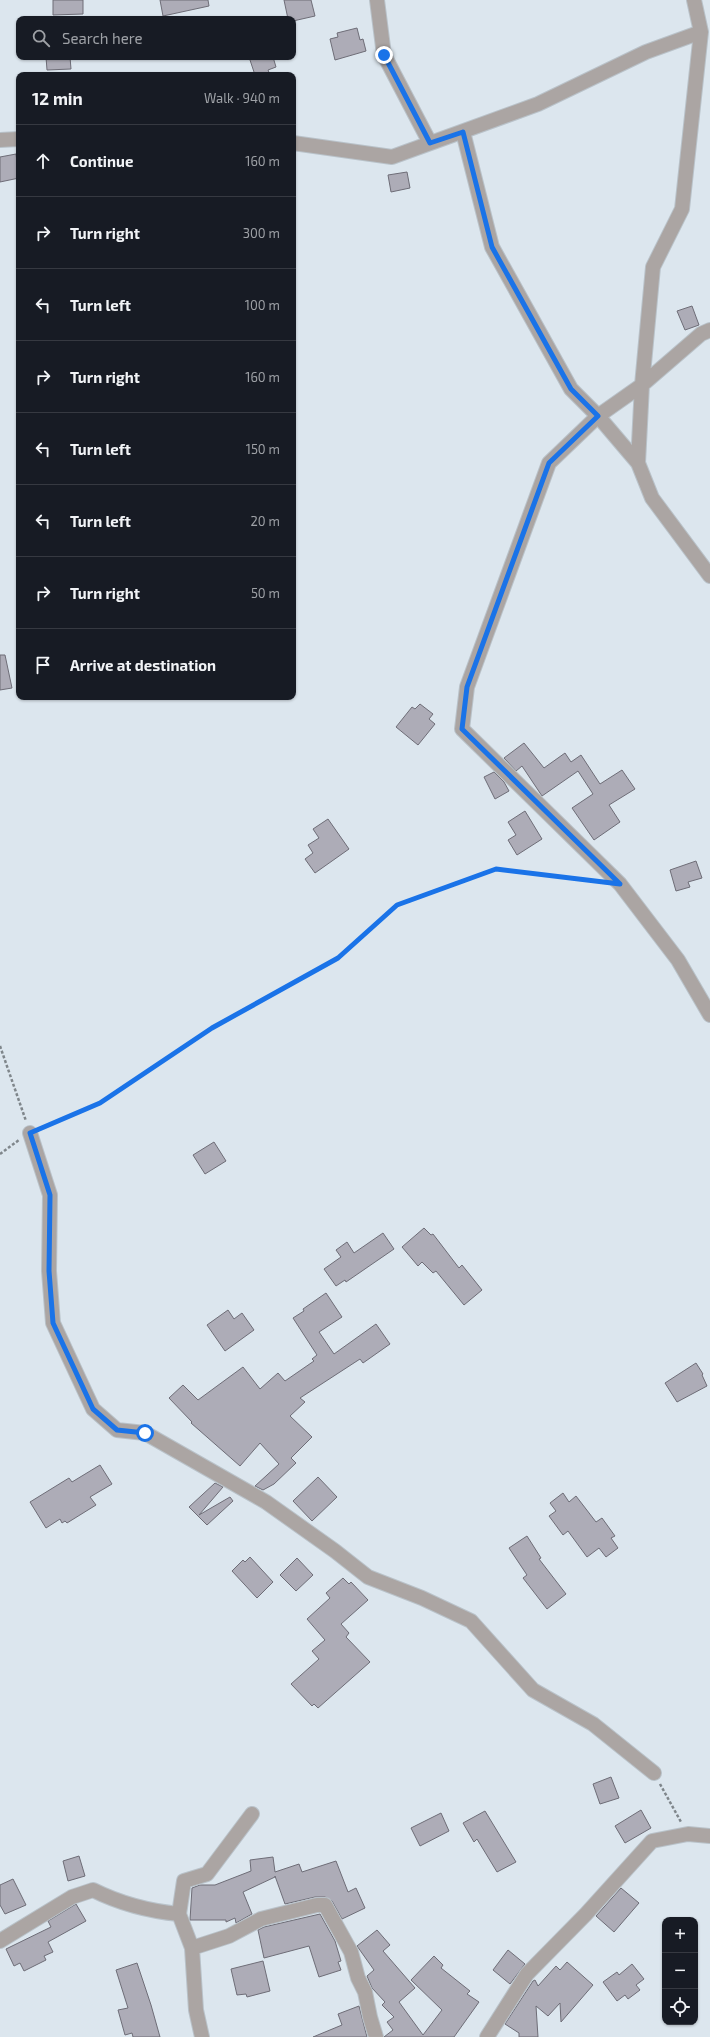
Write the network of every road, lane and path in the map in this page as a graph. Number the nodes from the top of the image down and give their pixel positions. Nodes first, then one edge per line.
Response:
1 (377, 0) edge
2 (694, 0) edge
3 (701, 32) junction
4 (463, 132) junction
5 (16, 139) edge
6 (0, 140) edge
7 (296, 143) edge
8 (430, 143) junction
9 (710, 330) edge
10 (642, 385) junction
11 (598, 416) junction
12 (638, 463) junction
13 (710, 576) edge
14 (597, 881) dead end
15 (710, 1015) edge
16 (0, 1046) edge
17 (30, 1133) junction
18 (0, 1154) edge
19 (654, 1773) joint
20 (252, 1814) dead end
21 (688, 1834) junction
22 (710, 1836) edge
23 (179, 1914) junction
24 (0, 1941) edge
25 (192, 1948) junction
26 (202, 2037) edge
27 (376, 2037) edge
28 (487, 2037) edge

1 - 8 street
2 - 3 street
3 - 4 street
3 - 10 street
4 - 8 street
4 - 11 street
5 - 6 street
7 - 8 street
9 - 10 street
10 - 11 street
10 - 12 street
11 - 12 street
11 - 15 street
12 - 13 street
14 - 17 path
16 - 17 path
17 - 18 path
17 - 19 street
19 - 21 path
20 - 23 street
21 - 22 street
21 - 28 street
23 - 24 street
23 - 25 street
25 - 26 street
25 - 27 street

